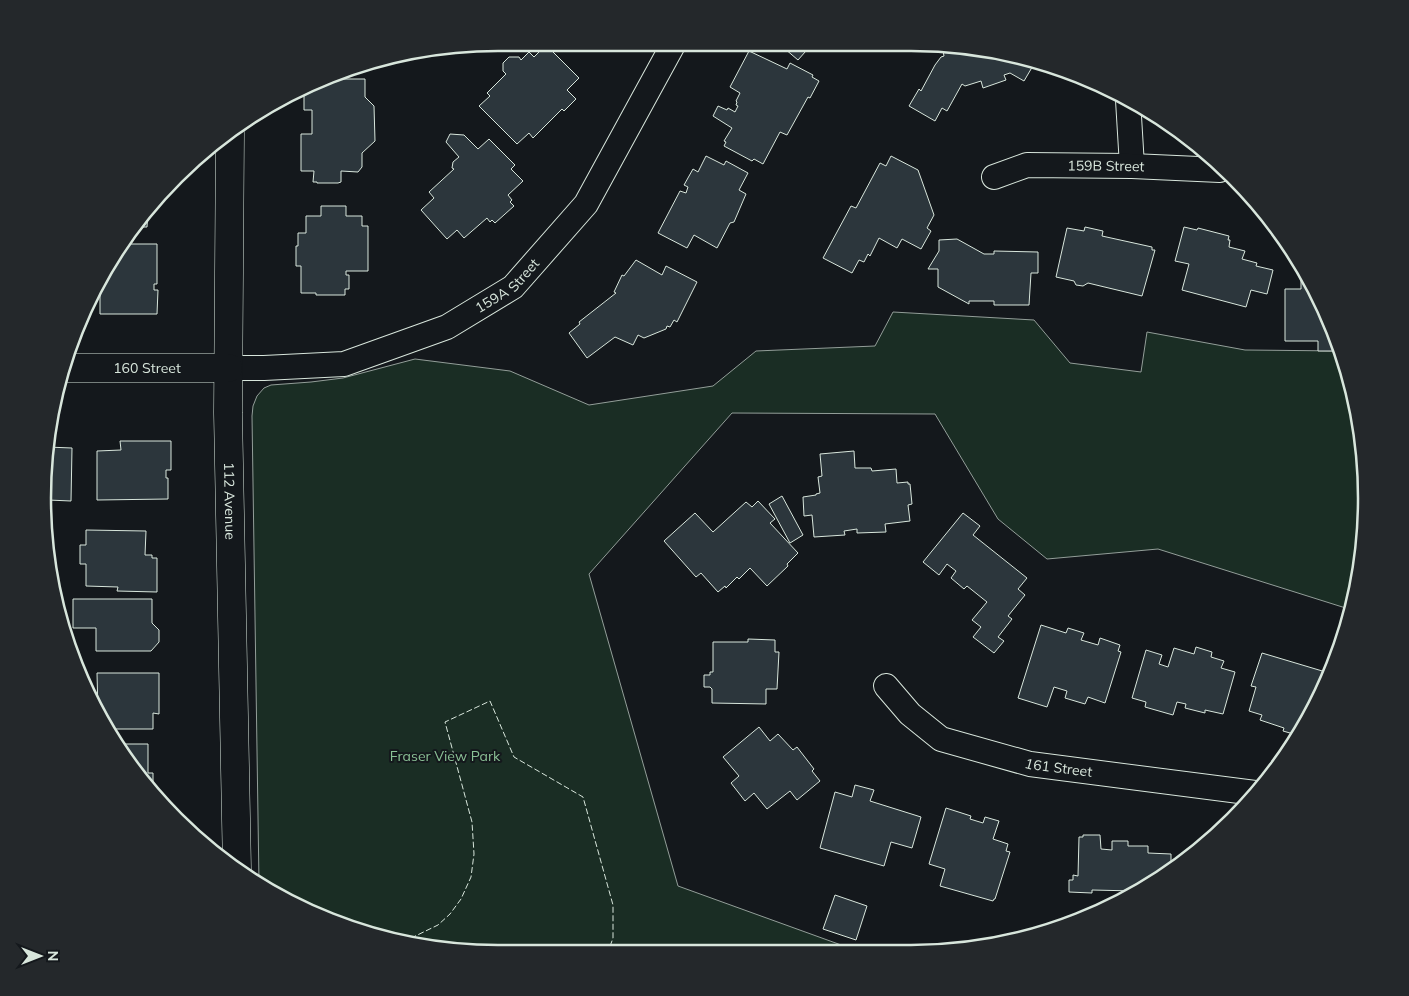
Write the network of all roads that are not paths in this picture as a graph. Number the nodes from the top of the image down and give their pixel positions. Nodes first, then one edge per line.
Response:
1 (669, 51) edge
2 (1128, 108) edge
3 (230, 141) edge
4 (1132, 166) junction
5 (1214, 170) edge
6 (994, 177) dead end
7 (70, 368) edge
8 (228, 368) junction
9 (886, 686) dead end
10 (1246, 794) edge
11 (237, 860) edge

1 - 8 street, 159A Street
2 - 4 street
3 - 8 street, 112 Avenue
4 - 5 street, 159B Street
4 - 6 street, 159B Street
7 - 8 street, 160 Street
8 - 11 street, 112 Avenue
9 - 10 street, 161 Street

